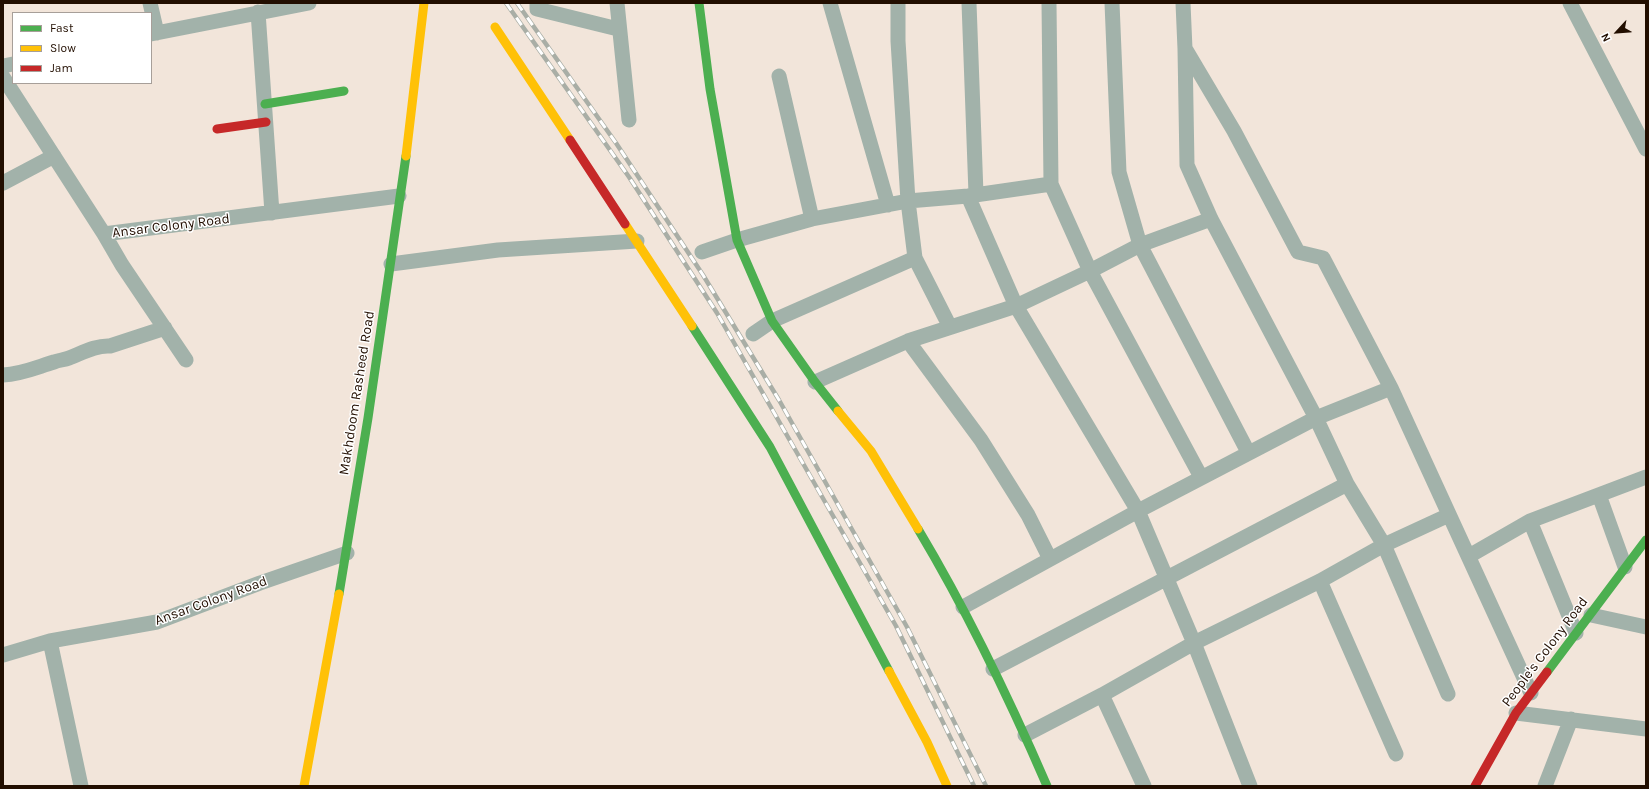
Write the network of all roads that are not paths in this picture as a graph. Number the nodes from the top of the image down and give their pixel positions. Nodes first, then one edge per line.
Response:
1 (309, 3) edge
2 (424, 3) edge
3 (537, 3) edge
4 (617, 3) edge
5 (699, 3) edge
6 (830, 3) edge
7 (898, 3) edge
8 (969, 3) edge
9 (1049, 3) edge
10 (1112, 3) edge
11 (1183, 3) edge
12 (1570, 3) edge
13 (275, 6) edge
14 (258, 12) junction
15 (152, 18) edge
16 (495, 28) dead end
17 (618, 29) junction
18 (154, 34) edge
19 (1185, 49) junction
20 (778, 76) dead end
21 (3, 77) edge
22 (344, 91) dead end
23 (265, 104) junction
24 (629, 120) dead end
25 (266, 122) junction
26 (217, 129) dead end
27 (1646, 148) edge
28 (54, 156) junction
29 (3, 183) edge
30 (1051, 184) junction
31 (972, 195) junction
32 (399, 196) junction
33 (908, 201) junction
34 (888, 205) junction
35 (272, 213) junction
36 (812, 219) junction
37 (1210, 219) junction
38 (104, 234) junction
39 (737, 240) junction
40 (636, 241) junction
41 (1140, 246) junction
42 (702, 252) dead end
43 (915, 258) junction
44 (391, 264) junction
45 (1090, 271) junction
46 (1016, 306) junction
47 (772, 321) junction
48 (950, 327) junction
49 (165, 328) junction
50 (752, 334) dead end
51 (908, 341) junction
52 (186, 360) dead end
53 (3, 375) edge
54 (815, 382) junction
55 (1391, 388) junction
56 (1316, 418) junction
57 (1248, 452) junction
58 (1646, 477) edge
59 (1201, 478) junction
60 (1347, 484) junction
61 (1599, 495) junction
62 (1138, 511) junction
63 (1449, 515) junction
64 (1530, 521) junction
65 (1646, 540) edge
66 (1384, 545) junction
67 (346, 553) junction
68 (1469, 556) junction
69 (1050, 559) junction
70 (1625, 567) junction
71 (1166, 580) junction
72 (1320, 581) junction
73 (963, 607) junction
74 (1591, 615) junction
75 (1646, 627) edge
76 (1576, 633) junction
77 (50, 641) junction
78 (1194, 643) junction
79 (3, 656) edge
80 (993, 670) junction
81 (1531, 693) junction
82 (1448, 694) dead end
83 (1102, 695) junction
84 (1516, 712) junction
85 (1571, 719) junction
86 (1646, 729) edge
87 (1025, 735) junction
88 (1396, 754) dead end
89 (81, 786) edge
90 (304, 786) edge
91 (947, 786) edge
92 (1047, 786) edge
93 (1144, 786) edge
94 (1250, 786) edge
95 (1475, 786) edge
96 (1546, 786) edge

1 - 13 street
2 - 32 street, Makhdoom Rasheed Road
3 - 17 street
4 - 17 street
5 - 39 street
6 - 34 street
7 - 33 street
8 - 31 street
9 - 30 street
10 - 41 street
11 - 19 street
12 - 27 street
13 - 14 street
14 - 18 street
14 - 23 street
15 - 18 street
16 - 40 street
17 - 24 street
19 - 37 street
19 - 55 street
20 - 36 street
21 - 28 street, Ansar Colony Road
22 - 23 street
23 - 25 street
25 - 26 street
25 - 35 street
28 - 29 street
28 - 38 street, Ansar Colony Road
30 - 31 street
30 - 45 street
31 - 33 street
31 - 46 street
32 - 35 street, Ansar Colony Road
32 - 44 street, Makhdoom Rasheed Road
33 - 34 street
33 - 43 street
34 - 36 street
35 - 38 street, Ansar Colony Road
36 - 39 street
37 - 41 street
37 - 56 street
38 - 49 street
39 - 42 street
39 - 47 street
40 - 44 street
40 - 91 street
41 - 45 street
41 - 57 street
43 - 47 street
43 - 48 street
44 - 67 street, Makhdoom Rasheed Road
45 - 46 street
45 - 59 street
46 - 48 street
46 - 62 street
47 - 50 street
47 - 54 street
48 - 51 street
49 - 52 street
49 - 53 street
51 - 54 street
51 - 69 street
54 - 73 street
55 - 56 street
55 - 63 street
56 - 57 street
56 - 60 street
57 - 59 street
58 - 61 street
59 - 62 street
60 - 66 street
60 - 71 street
61 - 64 street
61 - 70 street
62 - 69 street
62 - 71 street
63 - 66 street
63 - 68 street
64 - 68 street
64 - 76 street
65 - 70 street, People's Colony Road
66 - 72 street
66 - 82 street
67 - 77 street, Ansar Colony Road
67 - 90 street, Makhdoom Rasheed Road
68 - 81 street
69 - 73 street
70 - 74 street, People's Colony Road
71 - 78 street
71 - 80 street
72 - 78 street
72 - 88 street
73 - 80 street
74 - 75 street
74 - 76 street, People's Colony Road
76 - 81 street, People's Colony Road
77 - 79 street, Ansar Colony Road
77 - 89 street
78 - 83 street
78 - 94 street
80 - 87 street
81 - 84 street, People's Colony Road
83 - 87 street
83 - 93 street
84 - 85 street
84 - 95 street, People's Colony Road
85 - 86 street
85 - 96 street
87 - 92 street

